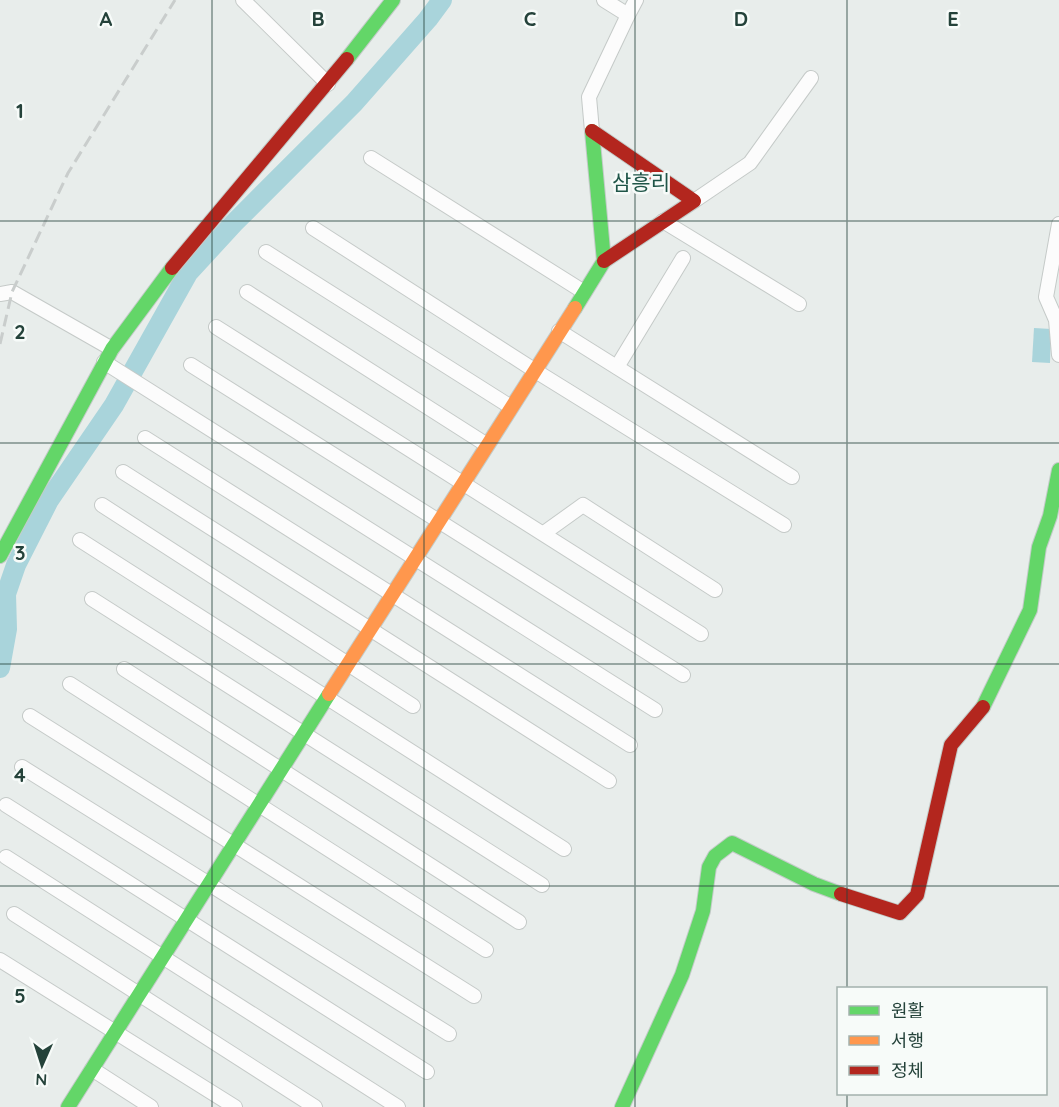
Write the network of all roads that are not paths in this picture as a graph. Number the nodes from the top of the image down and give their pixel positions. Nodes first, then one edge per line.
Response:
1 (243, 0) edge
2 (393, 0) edge
3 (604, 0) edge
4 (636, 0) edge
5 (628, 15) junction
6 (811, 78) dead end
7 (328, 84) junction
8 (592, 131) junction
9 (371, 158) dead end
10 (694, 201) junction
11 (663, 221) junction
12 (1059, 224) edge
13 (313, 228) dead end
14 (267, 252) dead end
15 (683, 258) dead end
16 (604, 261) junction
17 (247, 292) dead end
18 (584, 292) junction
19 (0, 294) edge
20 (799, 304) dead end
21 (216, 327) dead end
22 (559, 331) junction
23 (112, 349) junction
24 (1059, 355) edge
25 (104, 362) junction
26 (191, 365) dead end
27 (617, 367) junction
28 (534, 370) junction
29 (511, 407) junction
30 (145, 438) dead end
31 (487, 445) junction
32 (1059, 470) edge
33 (123, 472) dead end
34 (792, 477) dead end
35 (463, 481) junction
36 (102, 505) dead end
37 (438, 520) junction
38 (784, 525) dead end
39 (544, 533) junction
40 (80, 540) dead end
41 (0, 556) edge
42 (415, 557) junction
43 (715, 590) dead end
44 (391, 594) junction
45 (92, 599) dead end
46 (369, 629) junction
47 (701, 633) dead end
48 (348, 663) junction
49 (124, 669) dead end
50 (683, 675) dead end
51 (70, 684) dead end
52 (327, 696) junction
53 (413, 706) dead end
54 (656, 710) dead end
55 (30, 716) dead end
56 (304, 732) junction
57 (630, 745) dead end
58 (22, 767) dead end
59 (282, 768) junction
60 (609, 781) dead end
61 (6, 805) dead end
62 (259, 805) junction
63 (234, 844) junction
64 (564, 849) dead end
65 (6, 857) dead end
66 (208, 884) junction
67 (542, 885) dead end
68 (14, 914) dead end
69 (186, 920) junction
70 (519, 922) dead end
71 (486, 950) dead end
72 (163, 956) junction
73 (0, 960) edge
74 (139, 995) junction
75 (474, 996) dead end
76 (116, 1032) junction
77 (449, 1034) dead end
78 (92, 1070) junction
79 (427, 1072) dead end
80 (70, 1107) edge
81 (151, 1107) edge
82 (235, 1107) edge
83 (315, 1107) edge
84 (398, 1107) edge
85 (622, 1107) edge

1 - 7 street
2 - 7 street
3 - 5 street
4 - 5 street
5 - 8 street
6 - 10 street
7 - 23 street
8 - 10 street
8 - 16 street
9 - 18 street
10 - 11 street
11 - 16 street
11 - 20 street
12 - 24 street
13 - 28 street
14 - 29 street
15 - 27 street
16 - 18 street
17 - 31 street
18 - 22 street
19 - 23 street
21 - 35 street
22 - 27 street
22 - 28 street
23 - 25 street
25 - 41 street
25 - 42 street
26 - 37 street
27 - 34 street
28 - 29 street
28 - 38 street
29 - 31 street
30 - 44 street
31 - 35 street
32 - 85 street
33 - 46 street
35 - 37 street
35 - 39 street
36 - 48 street
37 - 42 street
37 - 50 street
39 - 43 street
39 - 47 street
40 - 52 street
42 - 44 street
42 - 54 street
44 - 46 street
44 - 57 street
45 - 56 street
46 - 48 street
46 - 60 street
48 - 52 street
48 - 53 street
49 - 59 street
51 - 62 street
52 - 56 street
52 - 64 street
55 - 63 street
56 - 59 street
56 - 67 street
58 - 66 street
59 - 62 street
59 - 70 street
61 - 69 street
62 - 63 street
62 - 71 street
63 - 66 street
63 - 75 street
65 - 72 street
66 - 69 street
66 - 77 street
68 - 74 street
69 - 72 street
69 - 79 street
72 - 74 street
72 - 84 street
73 - 76 street
74 - 76 street
74 - 83 street
76 - 78 street
76 - 82 street
78 - 80 street
78 - 81 street

